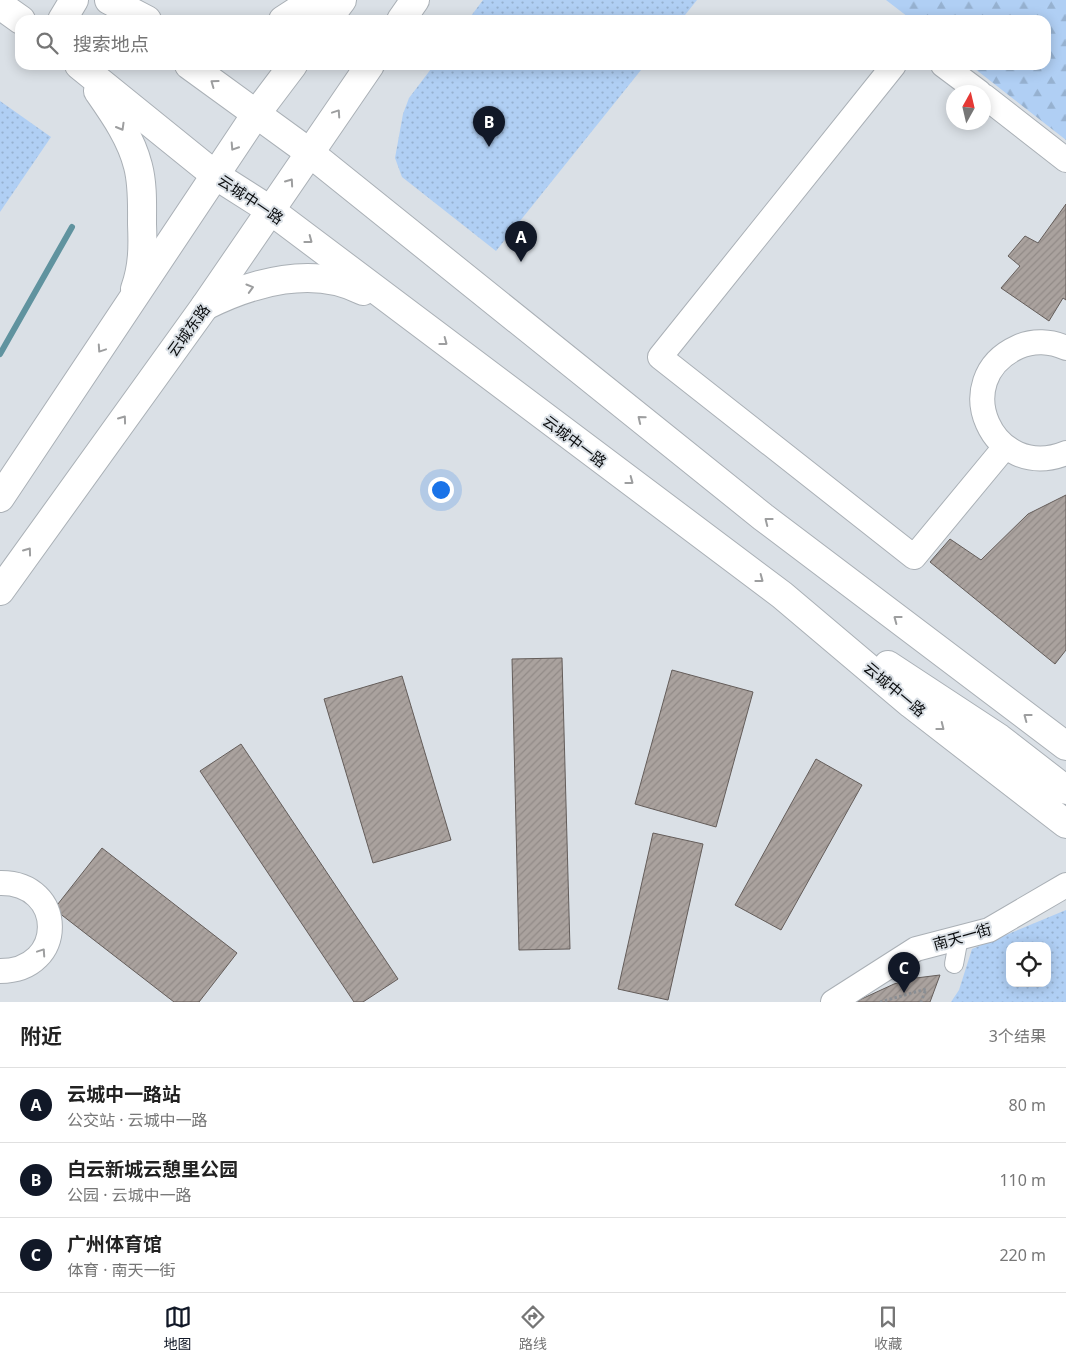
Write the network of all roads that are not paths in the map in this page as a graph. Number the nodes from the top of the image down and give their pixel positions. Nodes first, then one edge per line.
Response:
1 (74, 0) edge
2 (100, 0) edge
3 (109, 0) edge
4 (314, 0) edge
5 (342, 0) edge
6 (415, 0) edge
7 (0, 5) edge
8 (65, 15) edge
9 (120, 15) edge
10 (138, 15) edge
11 (291, 15) edge
12 (331, 15) edge
13 (404, 15) edge
14 (15, 16) edge
15 (83, 70) edge
16 (85, 70) edge
17 (196, 70) edge
18 (289, 70) edge
19 (367, 70) edge
20 (890, 70) edge
21 (950, 70) edge
22 (970, 85) edge
23 (991, 101) edge
24 (256, 114) junction
25 (310, 153) junction
26 (1066, 160) edge
27 (216, 175) junction
28 (270, 210) junction
29 (205, 306) junction
30 (128, 308) junction
31 (404, 313) junction
32 (1066, 348) edge
33 (1005, 447) junction
34 (1066, 453) edge
35 (0, 498) edge
36 (0, 591) edge
37 (782, 595) junction
38 (1066, 746) edge
39 (1066, 790) edge
40 (1066, 824) edge
41 (0, 883) edge
42 (1066, 885) edge
43 (959, 938) junction
44 (954, 964) dead end
45 (0, 971) edge
46 (833, 1002) edge

1 - 8 main road
2 - 9 main road
3 - 10 main road
4 - 11 main road
5 - 12 main road
6 - 13 main road
7 - 14 main road
15 -> 30 main road
16 - 27 main road, 云城中一路
24 -> 17 main road
18 - 24 main road
25 -> 19 main road, 云城东路
20 - 33 street
21 - 22 street
23 - 26 street
24 - 25 main road
24 -> 27 main road
28 -> 25 main road, 云城东路
38 -> 25 main road
27 - 28 main road, 云城中一路
27 - 30 main road
28 - 29 main road, 云城东路
28 -> 31 main road, 云城中一路
29 -> 31 main road
36 -> 29 main road, 云城东路
30 -> 35 main road
31 -> 37 main road, 云城中一路
32 - 33 street
33 - 34 street
37 - 39 main road
37 -> 40 main road, 云城中一路
45 -> 41 street
42 - 43 street, 南天一街
43 - 44 street
43 - 46 street, 南天一街

